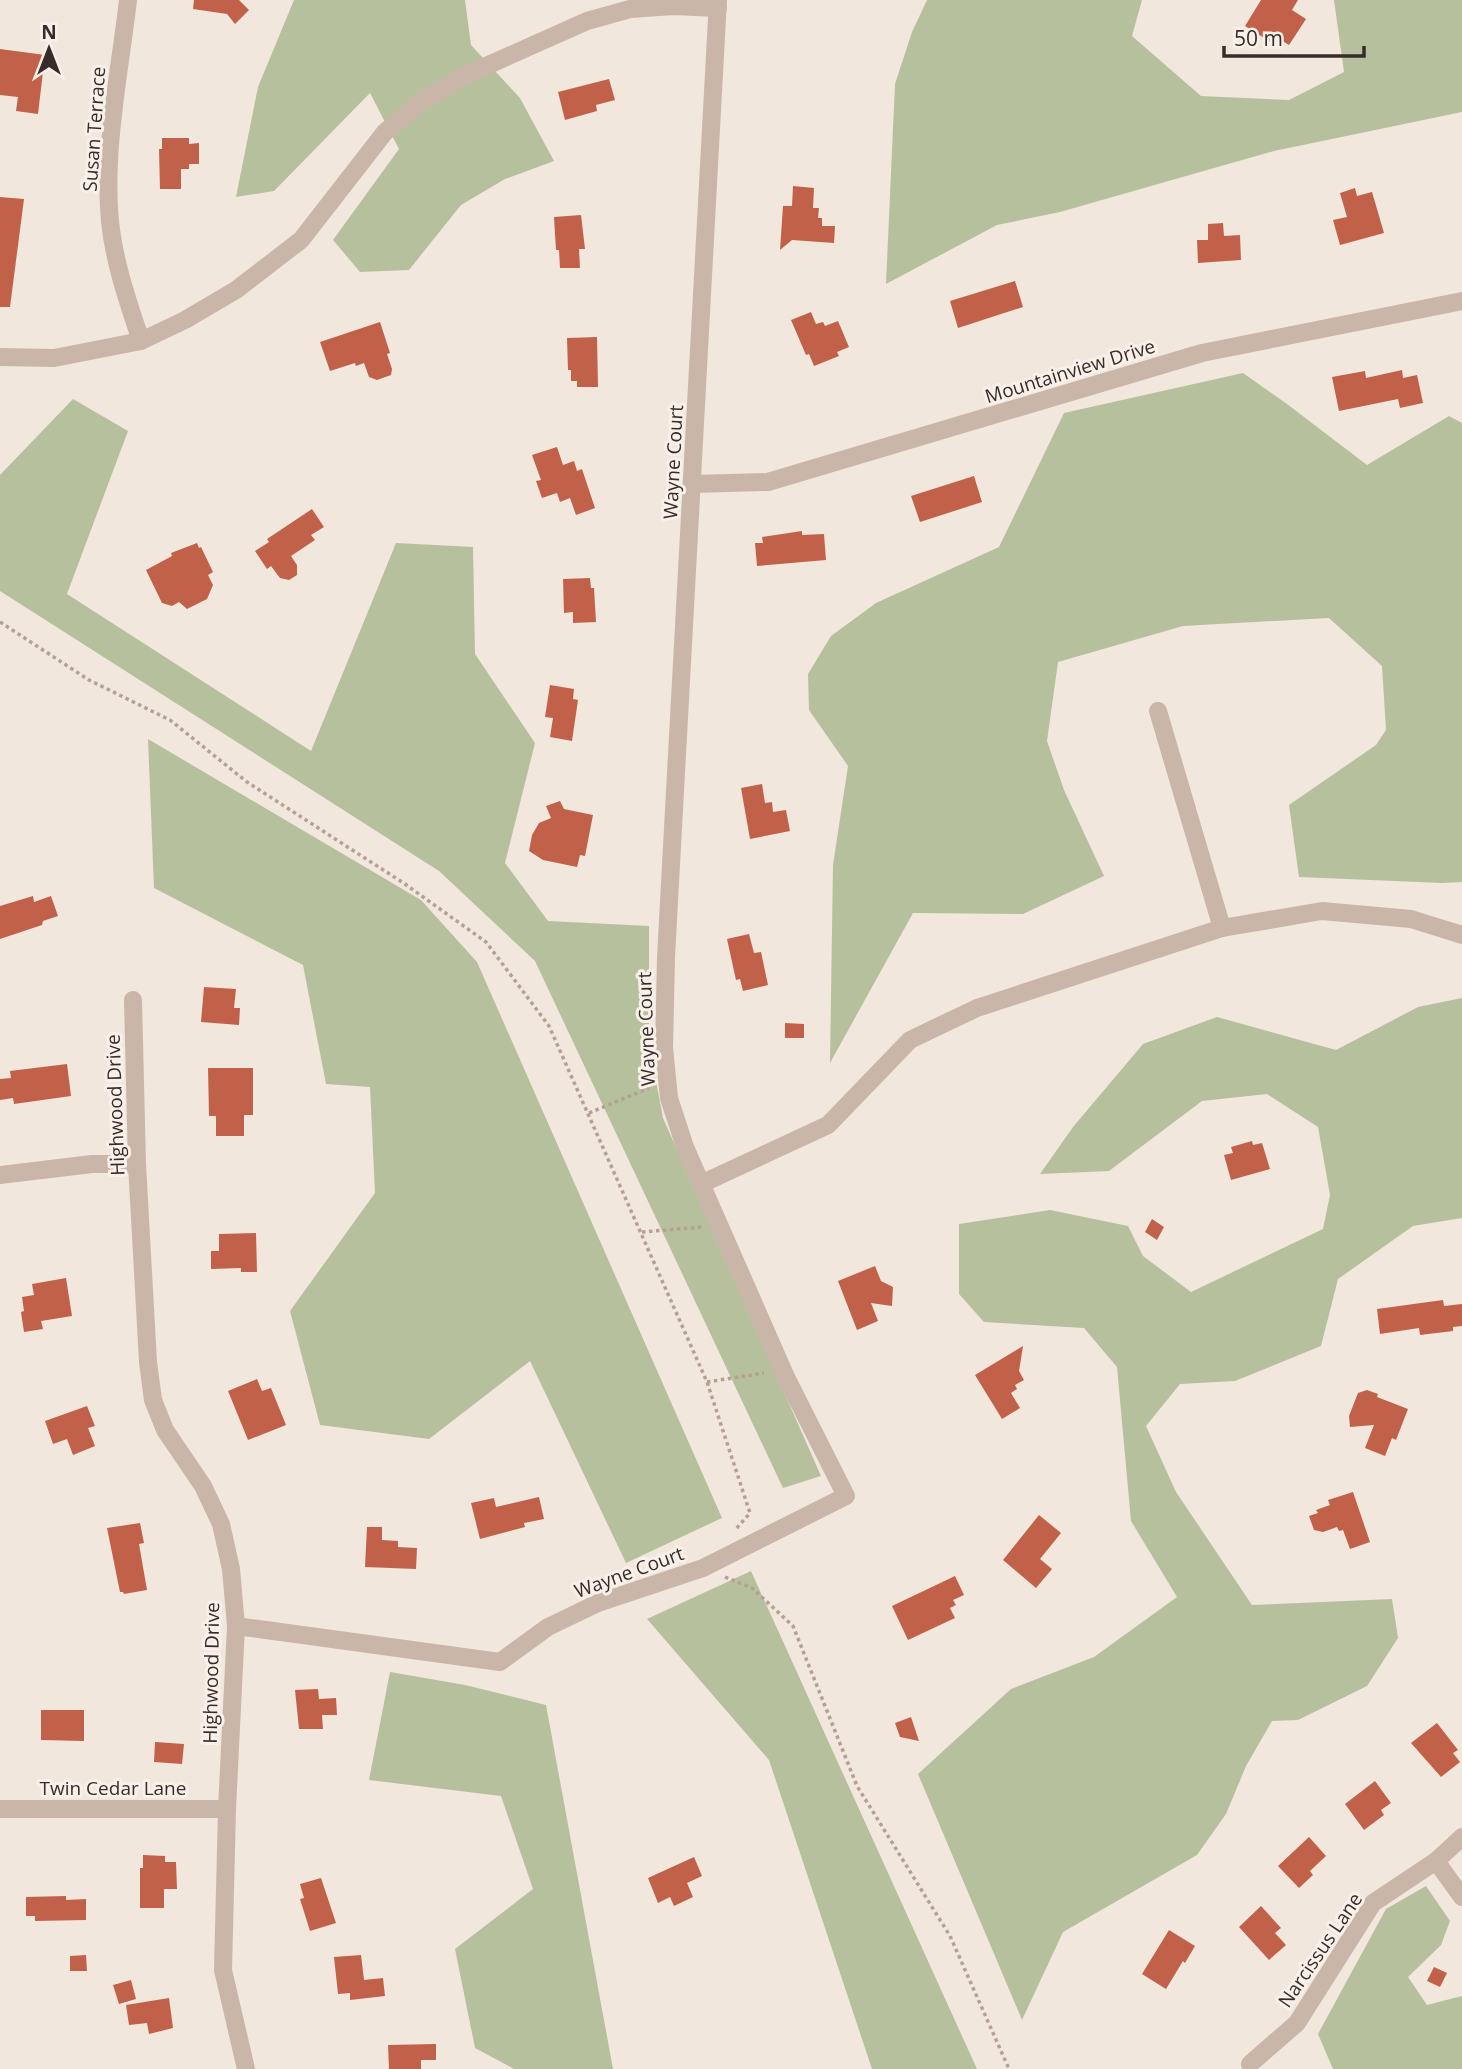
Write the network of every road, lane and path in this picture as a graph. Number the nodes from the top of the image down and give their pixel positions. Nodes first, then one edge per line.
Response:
1 (128, 0) edge
2 (718, 4) edge
3 (1462, 301) edge
4 (141, 341) junction
5 (0, 357) edge
6 (693, 484) junction
7 (0, 622) edge
8 (1158, 711) dead end
9 (1222, 928) junction
10 (1462, 935) edge
11 (133, 1000) dead end
12 (667, 1080) junction
13 (589, 1113) junction
14 (137, 1164) junction
15 (0, 1175) edge
16 (701, 1184) junction
17 (720, 1225) junction
18 (642, 1232) junction
19 (783, 1371) junction
20 (707, 1382) junction
21 (734, 1531) dead end
22 (703, 1568) junction
23 (236, 1626) junction
24 (0, 1809) edge
25 (227, 1809) junction
26 (1462, 1837) edge
27 (1436, 1861) junction
28 (1462, 1897) edge
29 (1250, 2064) dead end
30 (246, 2069) edge
31 (1009, 2069) edge

1 - 4 street, Susan Terrace
2 - 4 street
2 - 6 street, Wayne Court
3 - 6 street, Mountainview Drive
4 - 5 street
6 - 12 street, Wayne Court
7 - 13 path
8 - 9 street
9 - 10 street
9 - 16 street
11 - 14 street, Highwood Drive
12 - 13 path
12 - 16 street, Wayne Court
13 - 18 path
14 - 15 street
14 - 23 street, Highwood Drive
16 - 17 street, Wayne Court
17 - 18 path
17 - 19 street, Wayne Court
18 - 20 path
19 - 20 path
19 - 22 street, Wayne Court
20 - 21 path
22 - 23 street, Wayne Court
22 - 31 path
23 - 25 street, Highwood Drive
24 - 25 street, Twin Cedar Lane
25 - 30 street, Highwood Drive
26 - 27 street, Narcissus Lane
27 - 28 street
27 - 29 street, Narcissus Lane

